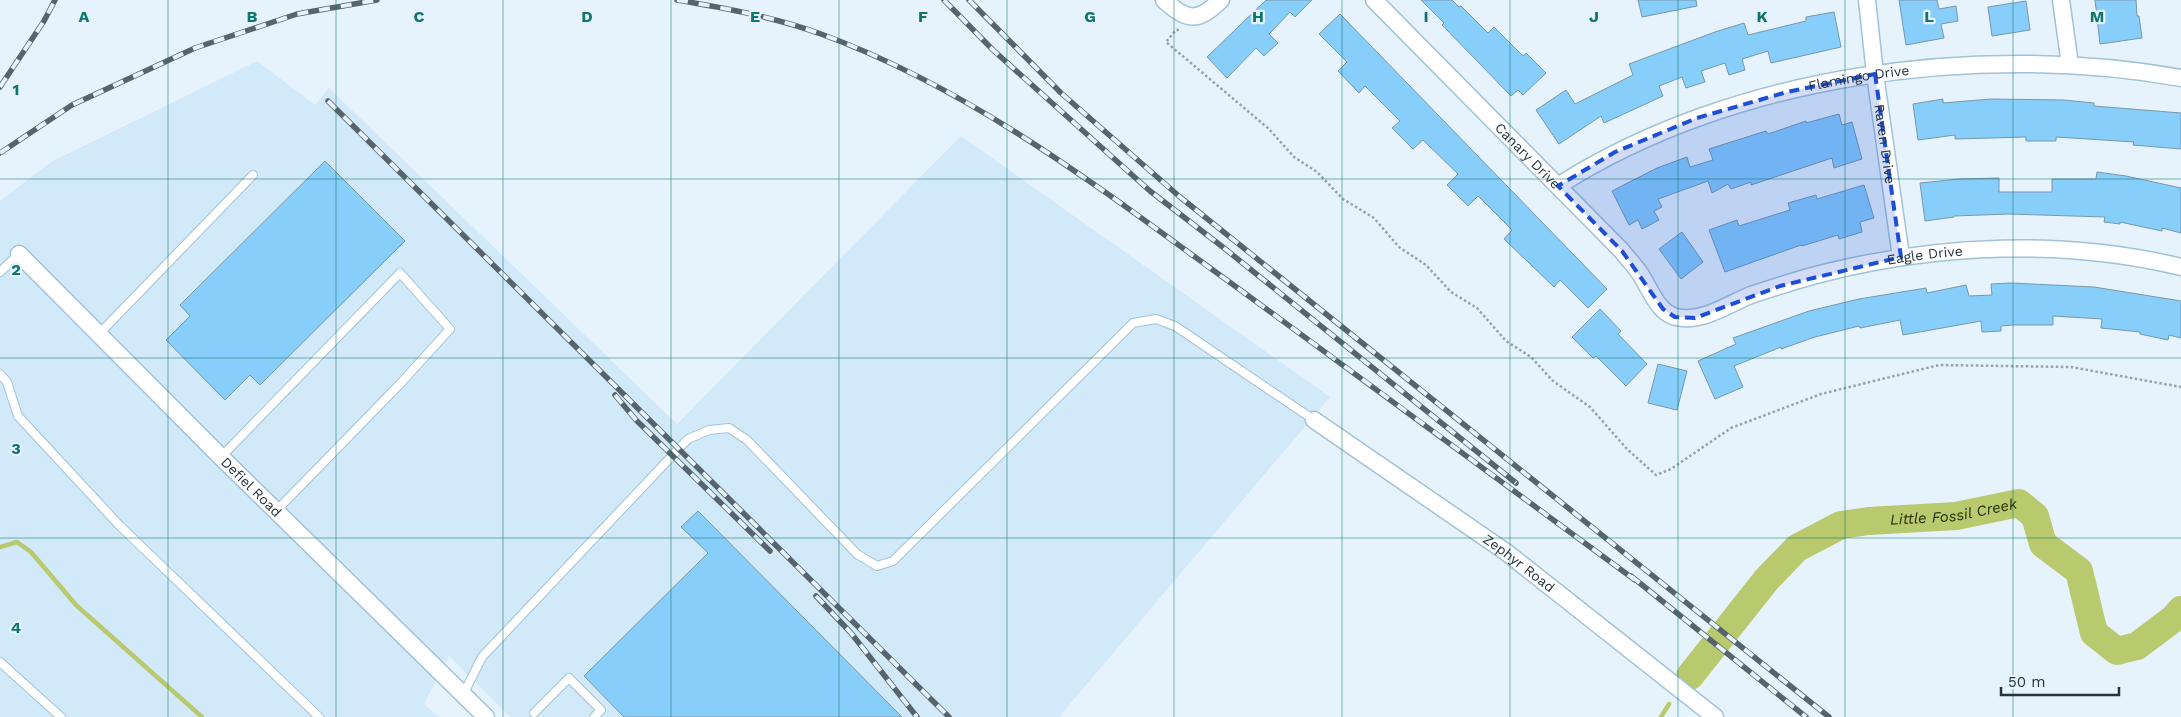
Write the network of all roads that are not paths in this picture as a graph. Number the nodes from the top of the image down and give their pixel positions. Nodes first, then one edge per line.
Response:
1 (1164, 0) edge
2 (1221, 0) edge
3 (1374, 0) edge
4 (1867, 0) edge
5 (2061, 0) edge
6 (2070, 64) junction
7 (1875, 74) junction
8 (2181, 78) edge
9 (253, 175) dead end
10 (1558, 186) junction
11 (20, 254) joint
12 (1901, 257) junction
13 (2181, 267) edge
14 (0, 272) edge
15 (1675, 317) joint
16 (99, 334) junction
17 (0, 374) edge
18 (1314, 420) joint
19 (221, 457) junction
20 (277, 510) junction
21 (0, 662) edge
22 (463, 695) junction
23 (601, 710) junction
24 (534, 713) dead end
25 (62, 717) edge
26 (319, 717) edge
27 (486, 717) edge
28 (594, 717) edge
29 (608, 717) edge
30 (1715, 717) edge

1 - 2 street
3 - 10 street, Canary Drive
4 - 7 street, Raven Drive
5 - 6 street
6 - 7 street, Flamingo Drive
6 - 8 street, Flamingo Drive
7 - 10 street, Flamingo Drive
7 - 12 street, Raven Drive
9 - 16 lane
10 - 15 street, Canary Drive
11 - 14 lane
11 - 16 street, Defiel Road
12 - 13 street, Eagle Drive
12 - 15 street, Eagle Drive
16 - 19 street, Defiel Road
17 - 26 lane
18 - 22 lane
18 - 30 street, Zephyr Road
19 - 20 street, Defiel Road
19 - 20 lane
20 - 22 street, Defiel Road
21 - 25 lane
22 - 27 street, Defiel Road
23 - 24 lane
23 - 28 lane
23 - 29 lane

